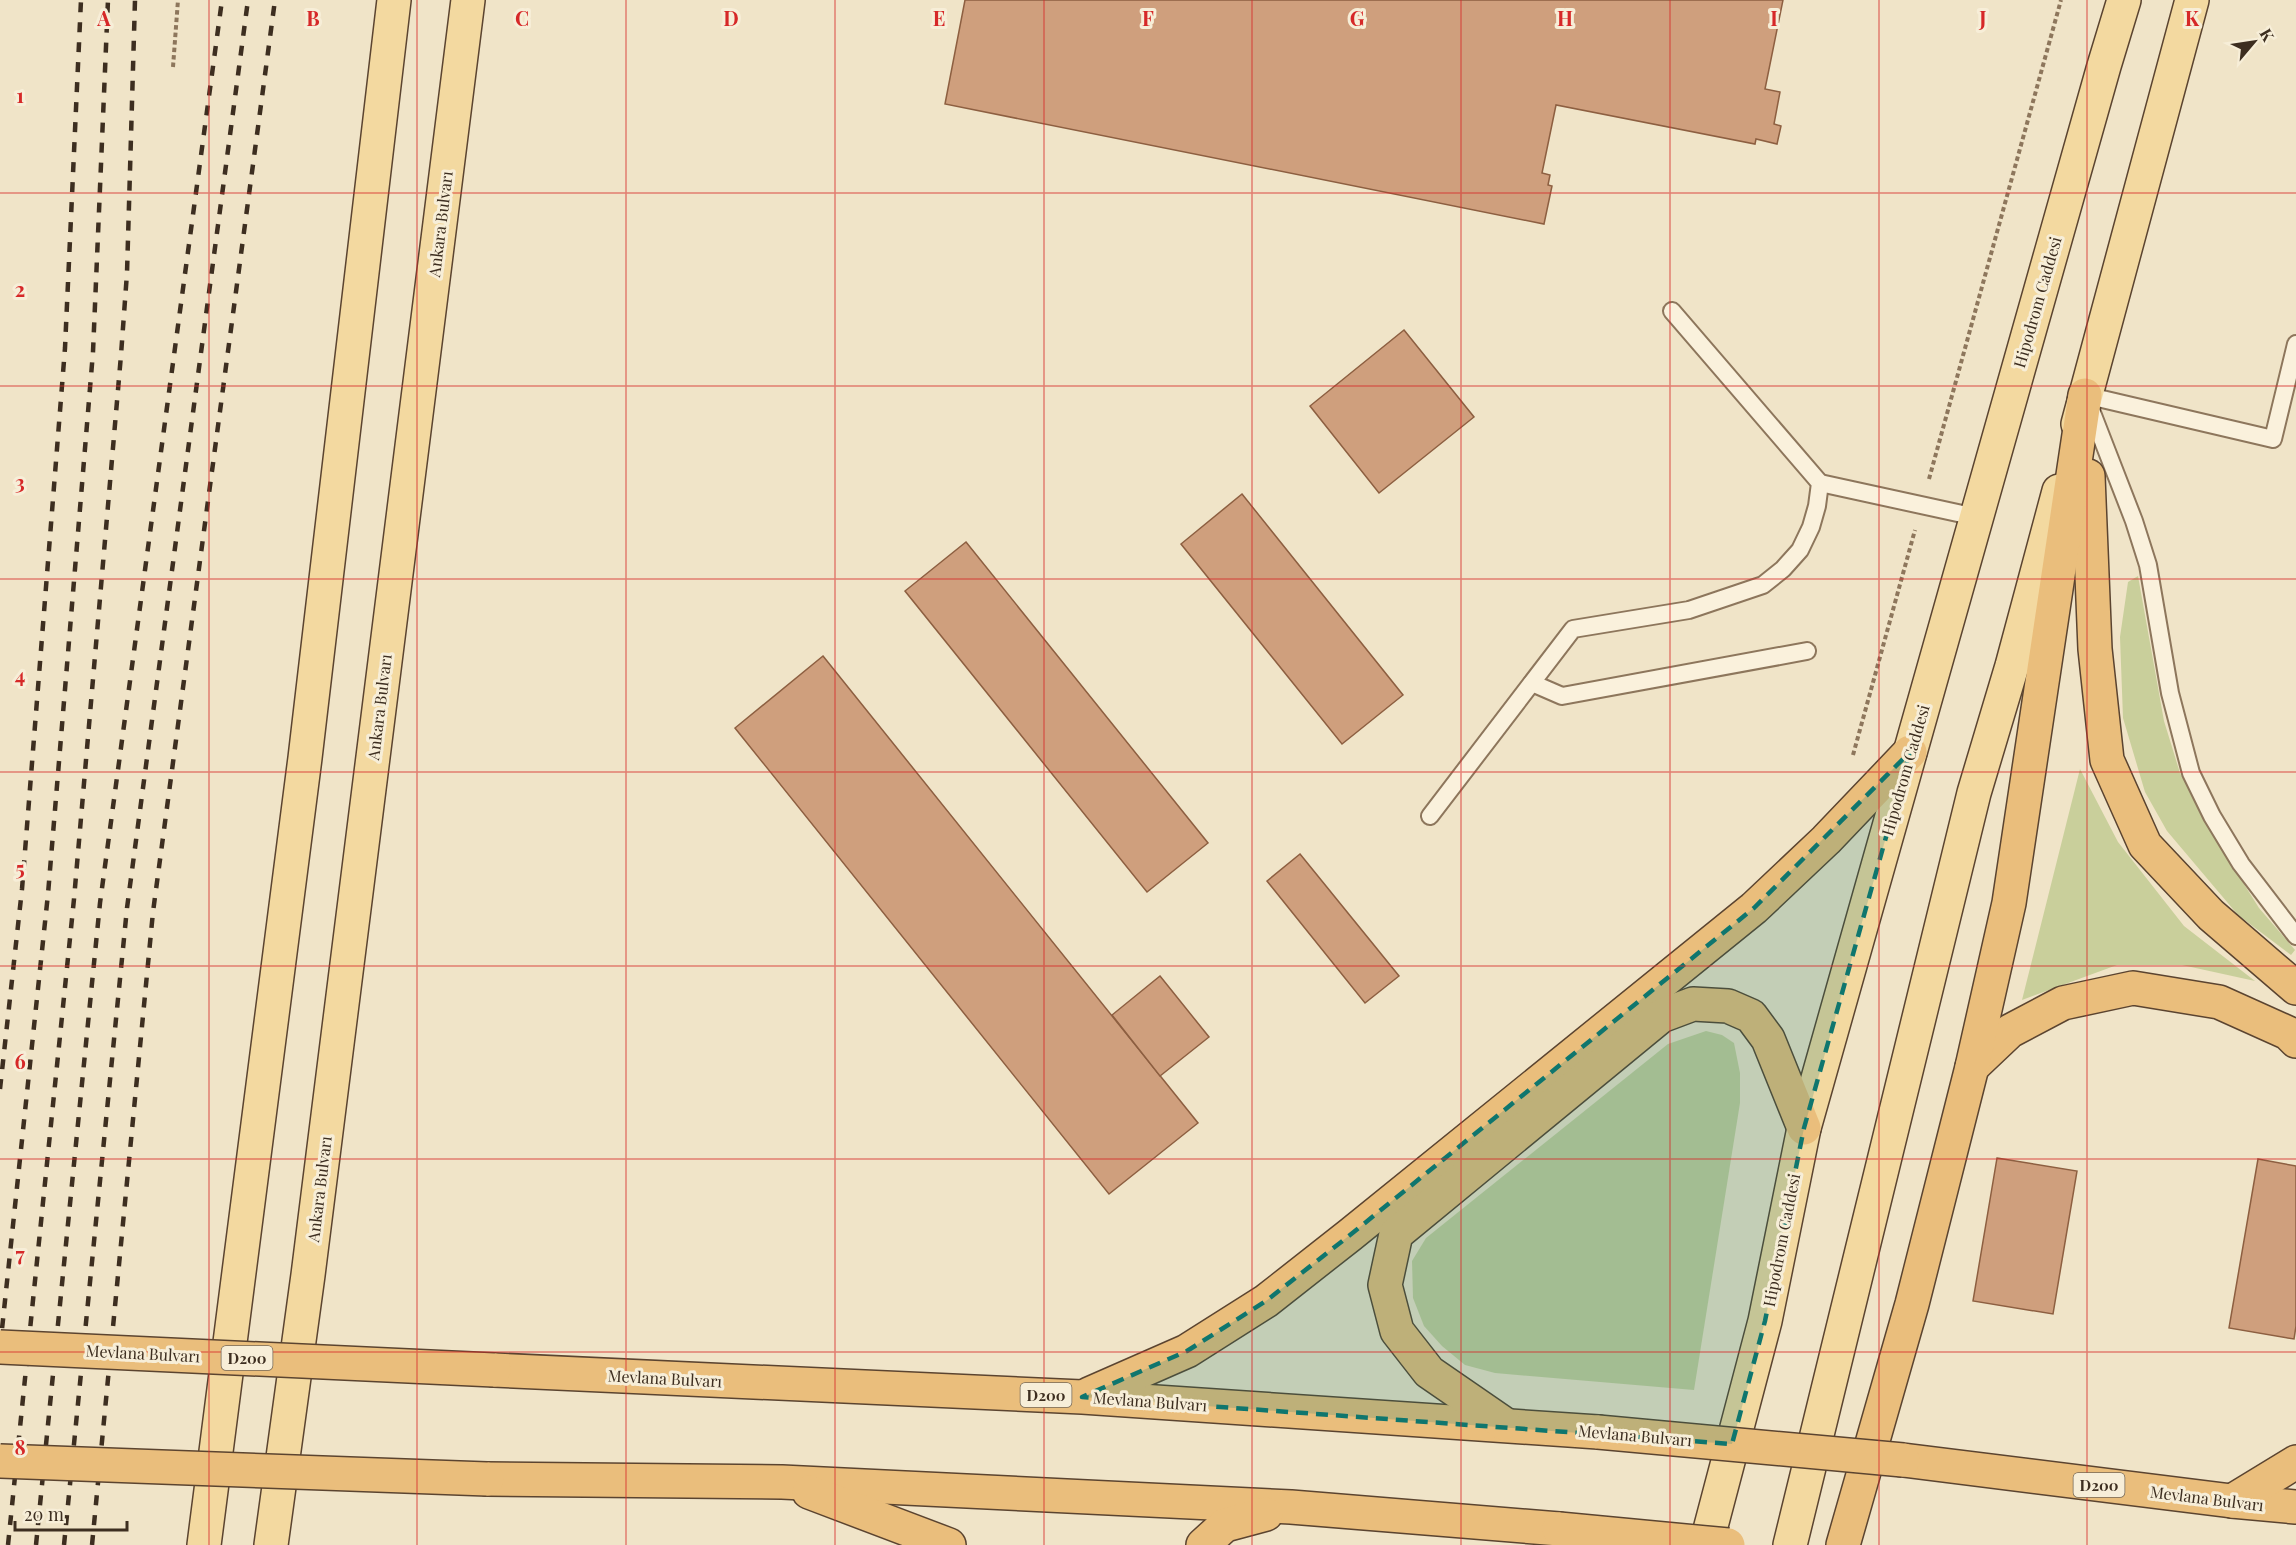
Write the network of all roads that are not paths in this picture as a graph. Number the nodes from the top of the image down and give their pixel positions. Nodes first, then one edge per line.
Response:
1 (394, 0) edge
2 (468, 0) edge
3 (2124, 0) edge
4 (2192, 0) edge
5 (1672, 311) dead end
6 (2296, 344) edge
7 (2085, 395) junction
8 (1820, 483) junction
9 (1976, 517) junction
10 (1807, 651) dead end
11 (1532, 683) junction
12 (1910, 752) junction
13 (1430, 816) dead end
14 (2296, 936) edge
15 (2296, 988) edge
16 (2296, 1041) edge
17 (1972, 1067) junction
18 (1804, 1128) junction
19 (0, 1347) edge
20 (1082, 1397) junction
21 (1505, 1424) junction
22 (0, 1461) edge
23 (2296, 1462) edge
24 (782, 1482) junction
25 (2232, 1501) junction
26 (1291, 1507) junction
27 (2296, 1507) edge
28 (204, 1545) edge
29 (272, 1545) edge
30 (949, 1545) edge
31 (1203, 1545) edge
32 (1706, 1545) edge
33 (1728, 1545) edge
34 (1790, 1545) edge
35 (1843, 1545) edge

1 - 28 main road
2 - 29 main road, Ankara Bulvarı
3 - 9 main road, Hipodrom Caddesi
4 - 7 main road
5 - 8 lane
6 - 7 lane
7 - 14 lane
7 - 15 highway
7 - 17 highway
7 - 34 main road
8 - 9 lane
8 - 11 lane
9 - 12 main road, Hipodrom Caddesi
10 - 11 lane
11 - 13 lane
12 - 18 main road, Hipodrom Caddesi
12 - 20 highway
16 - 17 highway
17 - 35 highway
18 - 21 highway
18 - 32 main road, Hipodrom Caddesi
19 - 20 highway, Mevlana Bulvarı / D200, bridge
20 - 21 highway, Mevlana Bulvarı / D200
21 - 25 highway, Mevlana Bulvarı / D200, bridge
22 - 24 highway, bridge
23 - 25 highway
24 - 26 highway
24 - 30 highway
25 - 27 highway, Mevlana Bulvarı / D200
26 - 31 highway
26 - 33 highway, bridge

